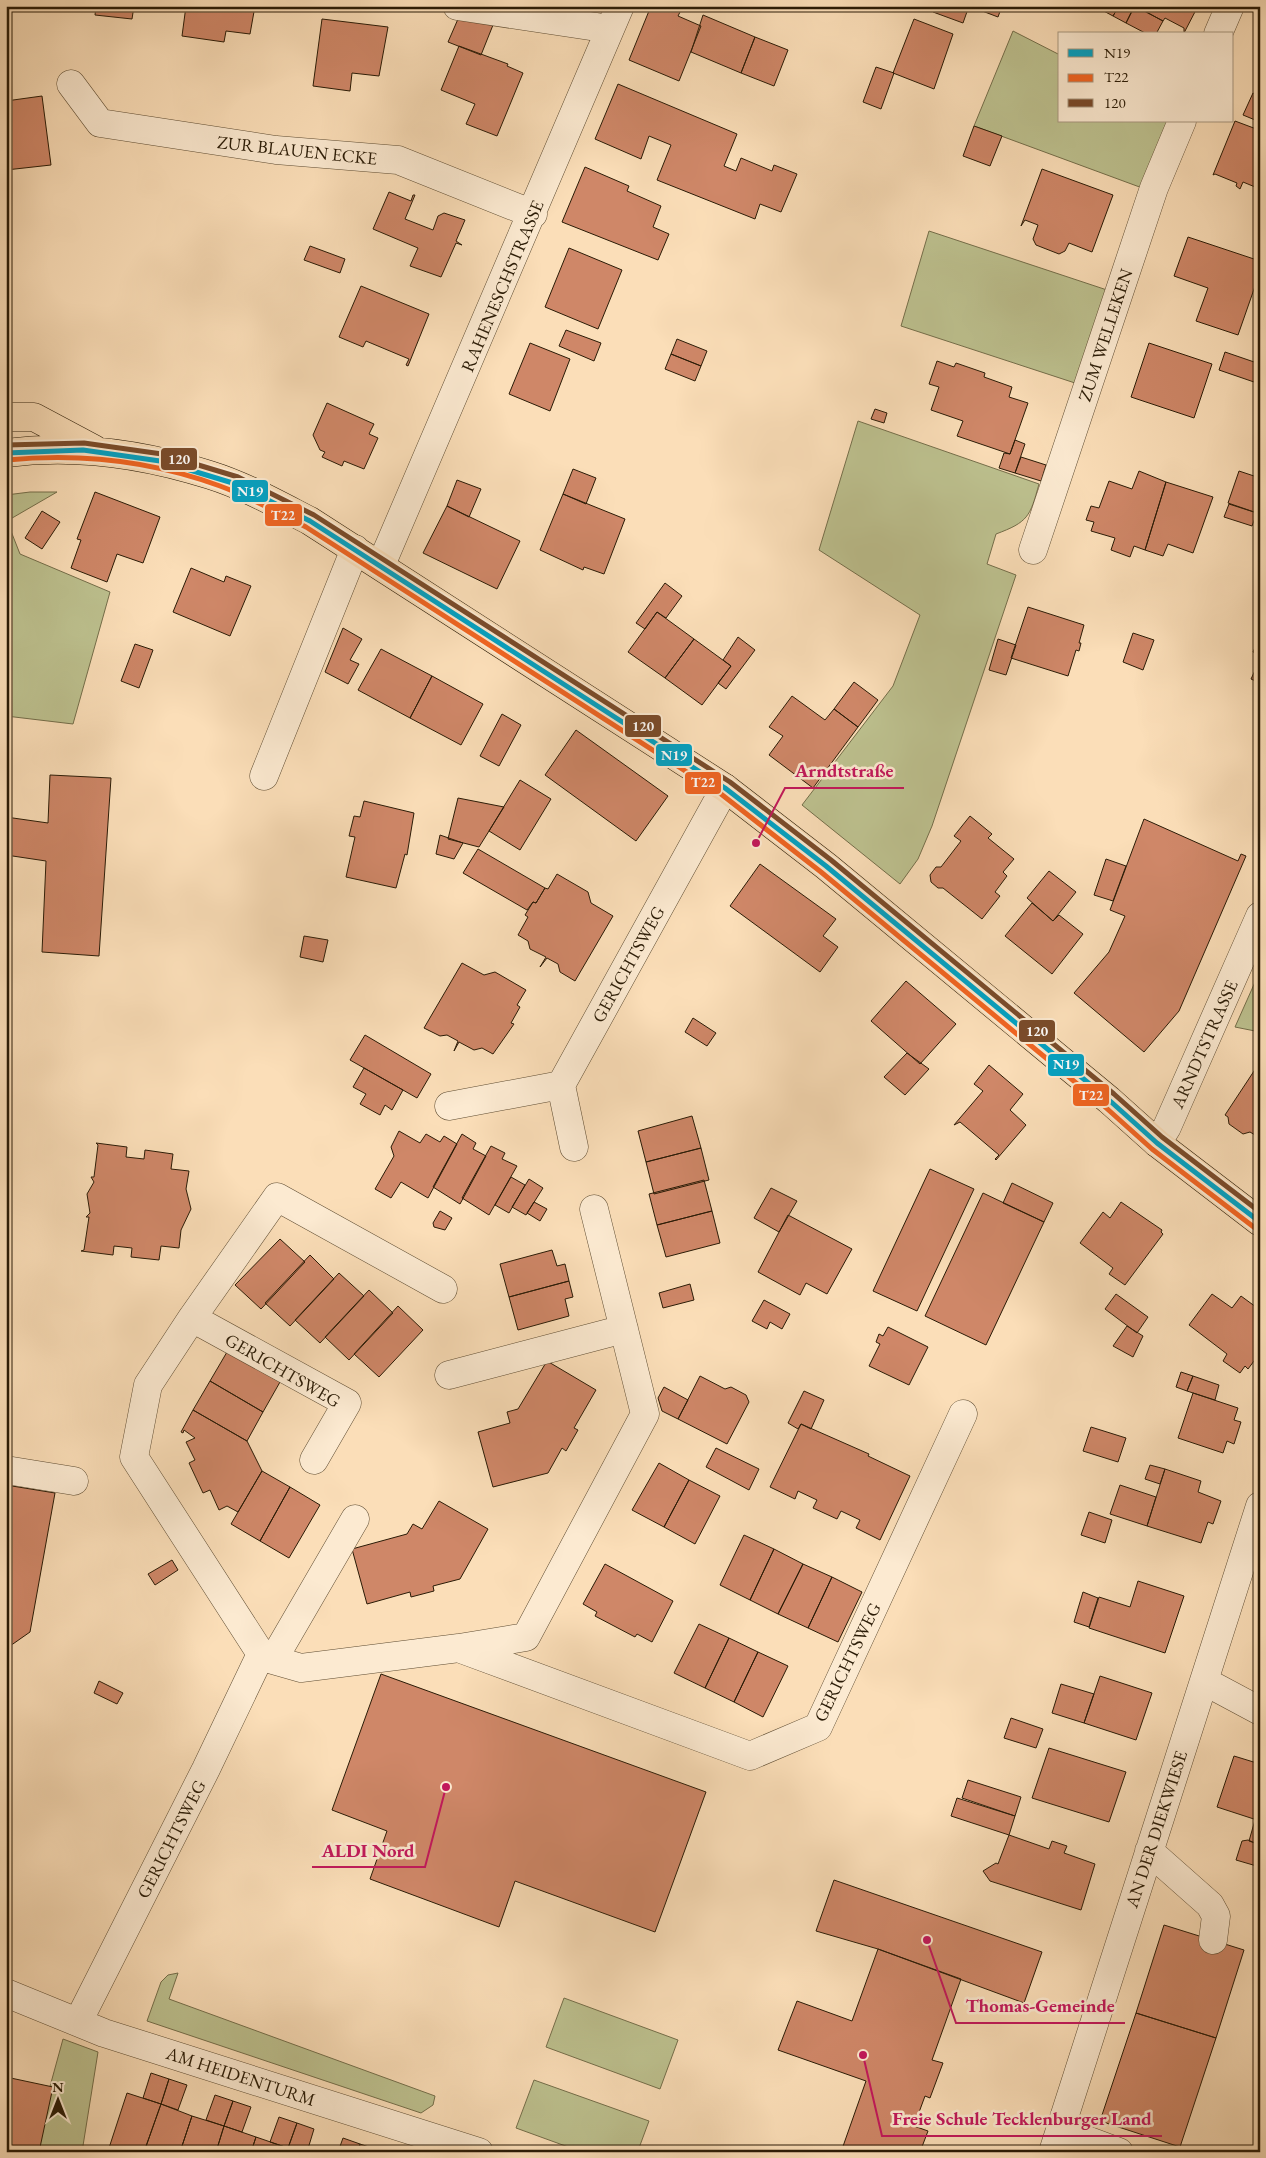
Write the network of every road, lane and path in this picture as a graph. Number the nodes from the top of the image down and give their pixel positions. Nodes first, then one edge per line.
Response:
1 (456, 6) edge
2 (1230, 6) edge
3 (615, 18) edge
4 (1219, 32) edge
5 (72, 84) dead end
6 (1182, 122) edge
7 (533, 214) junction
8 (6, 417) edge
9 (98, 451) junction
10 (6, 453) edge
11 (355, 549) junction
12 (1033, 550) dead end
13 (381, 565) junction
14 (264, 776) dead end
15 (725, 788) junction
16 (1260, 916) edge
17 (561, 1085) junction
18 (449, 1106) dead end
19 (1157, 1142) junction
20 (574, 1147) dead end
21 (594, 1209) dead end
22 (1260, 1222) edge
23 (443, 1289) dead end
24 (192, 1318) junction
25 (624, 1329) junction
26 (450, 1375) dead end
27 (963, 1414) dead end
28 (314, 1460) dead end
29 (6, 1470) edge
30 (74, 1481) dead end
31 (1260, 1506) edge
32 (355, 1519) dead end
33 (459, 1648) junction
34 (267, 1657) junction
35 (1204, 1681) junction
36 (1260, 1710) edge
37 (1150, 1851) junction
38 (1213, 1940) dead end
39 (6, 1993) edge
40 (78, 2022) junction
41 (1056, 2141) edge
42 (479, 2152) edge
43 (1119, 2152) edge

1 - 3 street
2 - 4 street
3 - 7 street, RAHENESCHSTRASSE
5 - 7 street, ZUR BLAUEN ECKE
6 - 12 street, ZUM WELLEKEN
7 - 13 street, RAHENESCHSTRASSE
8 - 9 main road
9 - 10 main road
9 - 11 main road
11 - 13 main road
11 - 14 street
13 - 15 main road
15 - 17 street, GERICHTSWEG
15 - 19 main road
16 - 19 street, ARNDTSTRASSE
17 - 18 street
17 - 20 street
19 - 22 main road
21 - 25 street, GERICHTSWEG
23 - 24 street
24 - 28 street, GERICHTSWEG
24 - 34 street
25 - 26 street
25 - 33 street, GERICHTSWEG
27 - 33 street, GERICHTSWEG
29 - 30 street
31 - 35 street, AN DER DIEKWIESE
32 - 34 street, GERICHTSWEG
33 - 34 street, GERICHTSWEG
34 - 40 street, GERICHTSWEG
35 - 36 street
35 - 37 street, AN DER DIEKWIESE
37 - 38 street
37 - 41 street, AN DER DIEKWIESE
39 - 40 street, AM HEIDENTURM
40 - 42 street, AM HEIDENTURM
41 - 43 street

